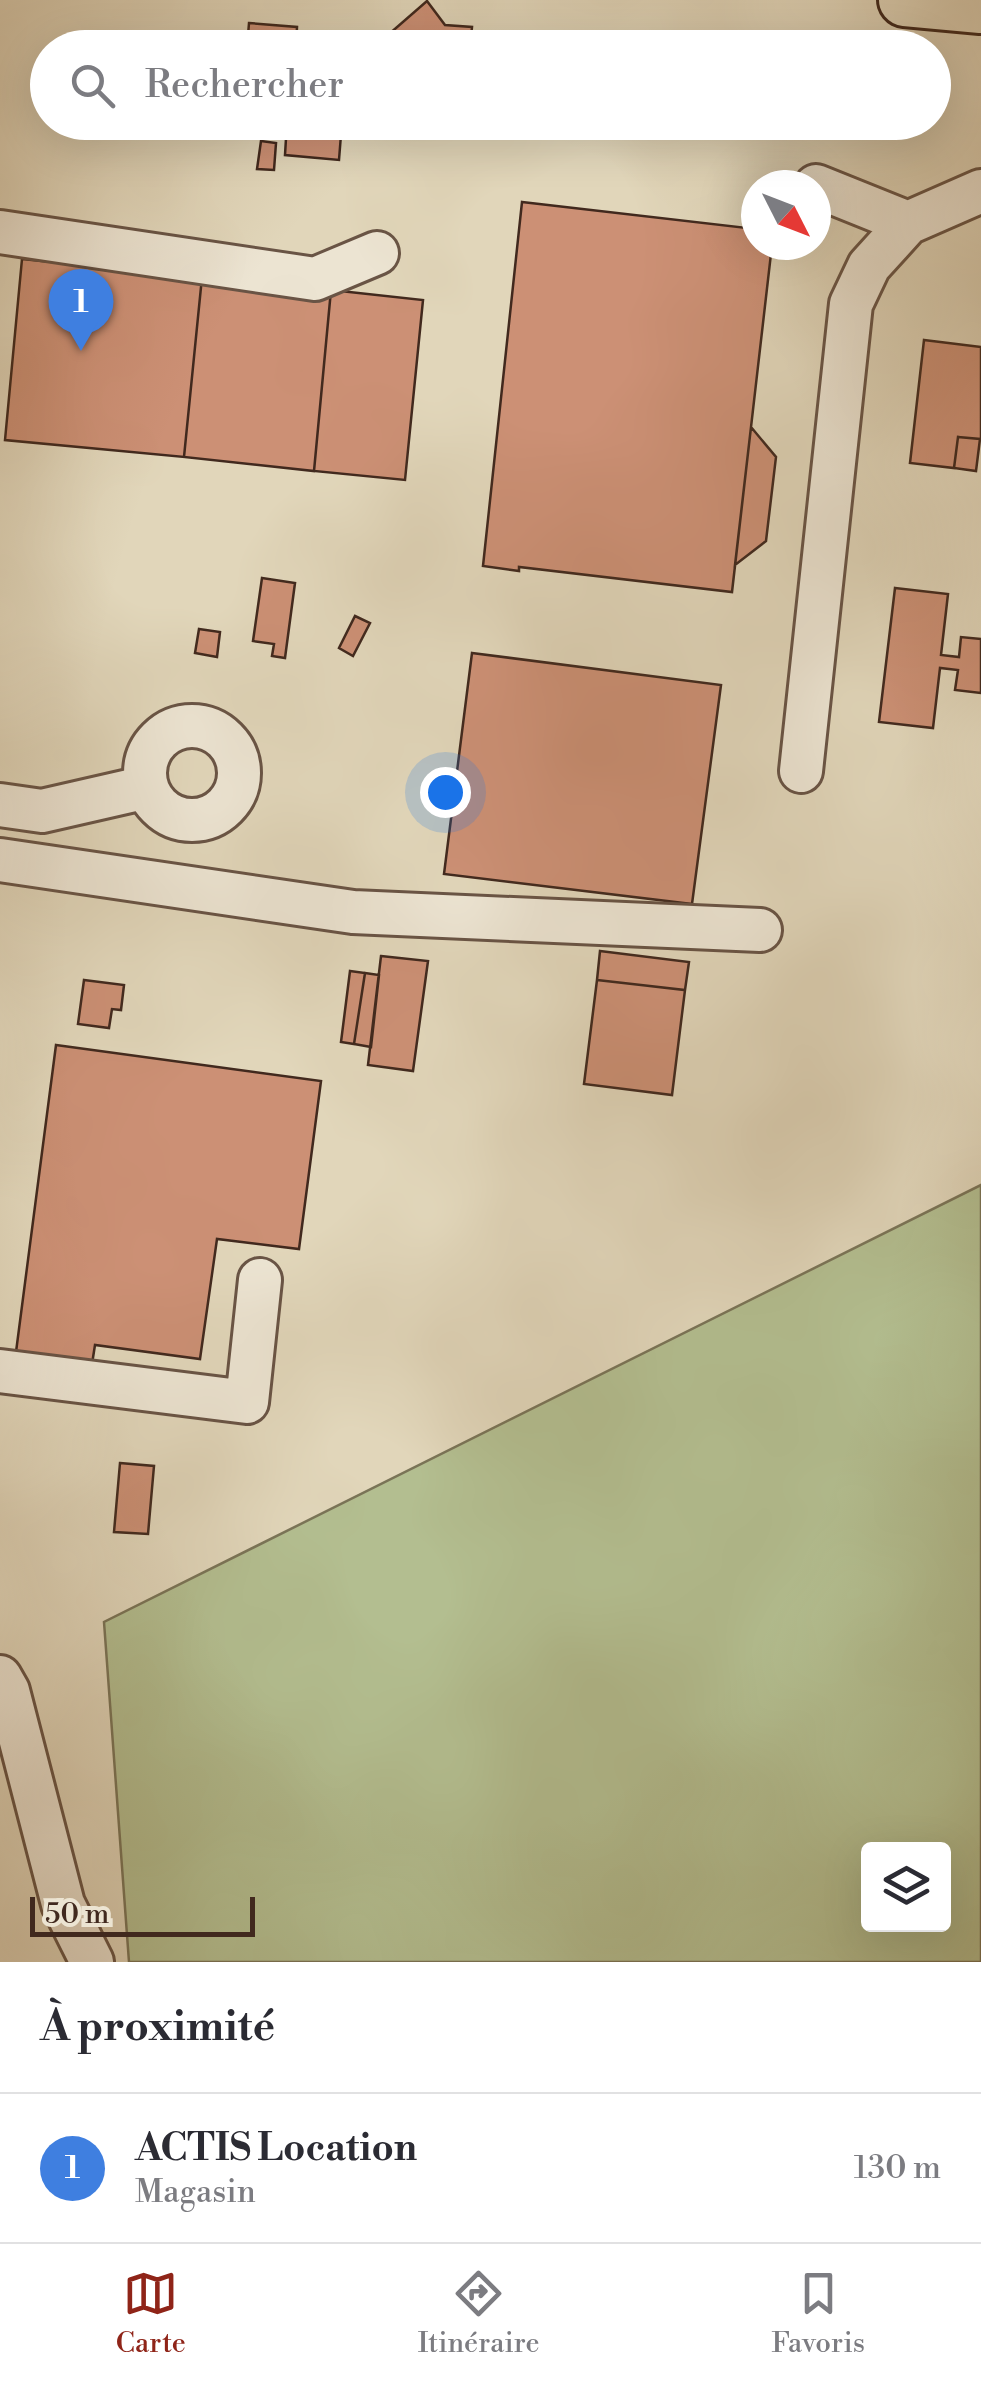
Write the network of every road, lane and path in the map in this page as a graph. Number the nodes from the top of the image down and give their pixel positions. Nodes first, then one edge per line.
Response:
1 (905, 0) edge
2 (981, 7) edge
3 (981, 191) edge
4 (831, 192) edge
5 (908, 223) junction
6 (0, 232) edge
7 (377, 253) dead end
8 (802, 771) dead end
9 (147, 787) dead end
10 (0, 805) edge
11 (0, 860) edge
12 (760, 930) dead end
13 (260, 1280) dead end
14 (0, 1370) edge
15 (0, 1677) edge
16 (92, 1962) edge

1 - 2 main road
3 - 5 street
4 - 5 street
5 - 8 street
6 - 7 street
9 - 10 street
11 - 12 street
13 - 14 street
15 - 16 street

